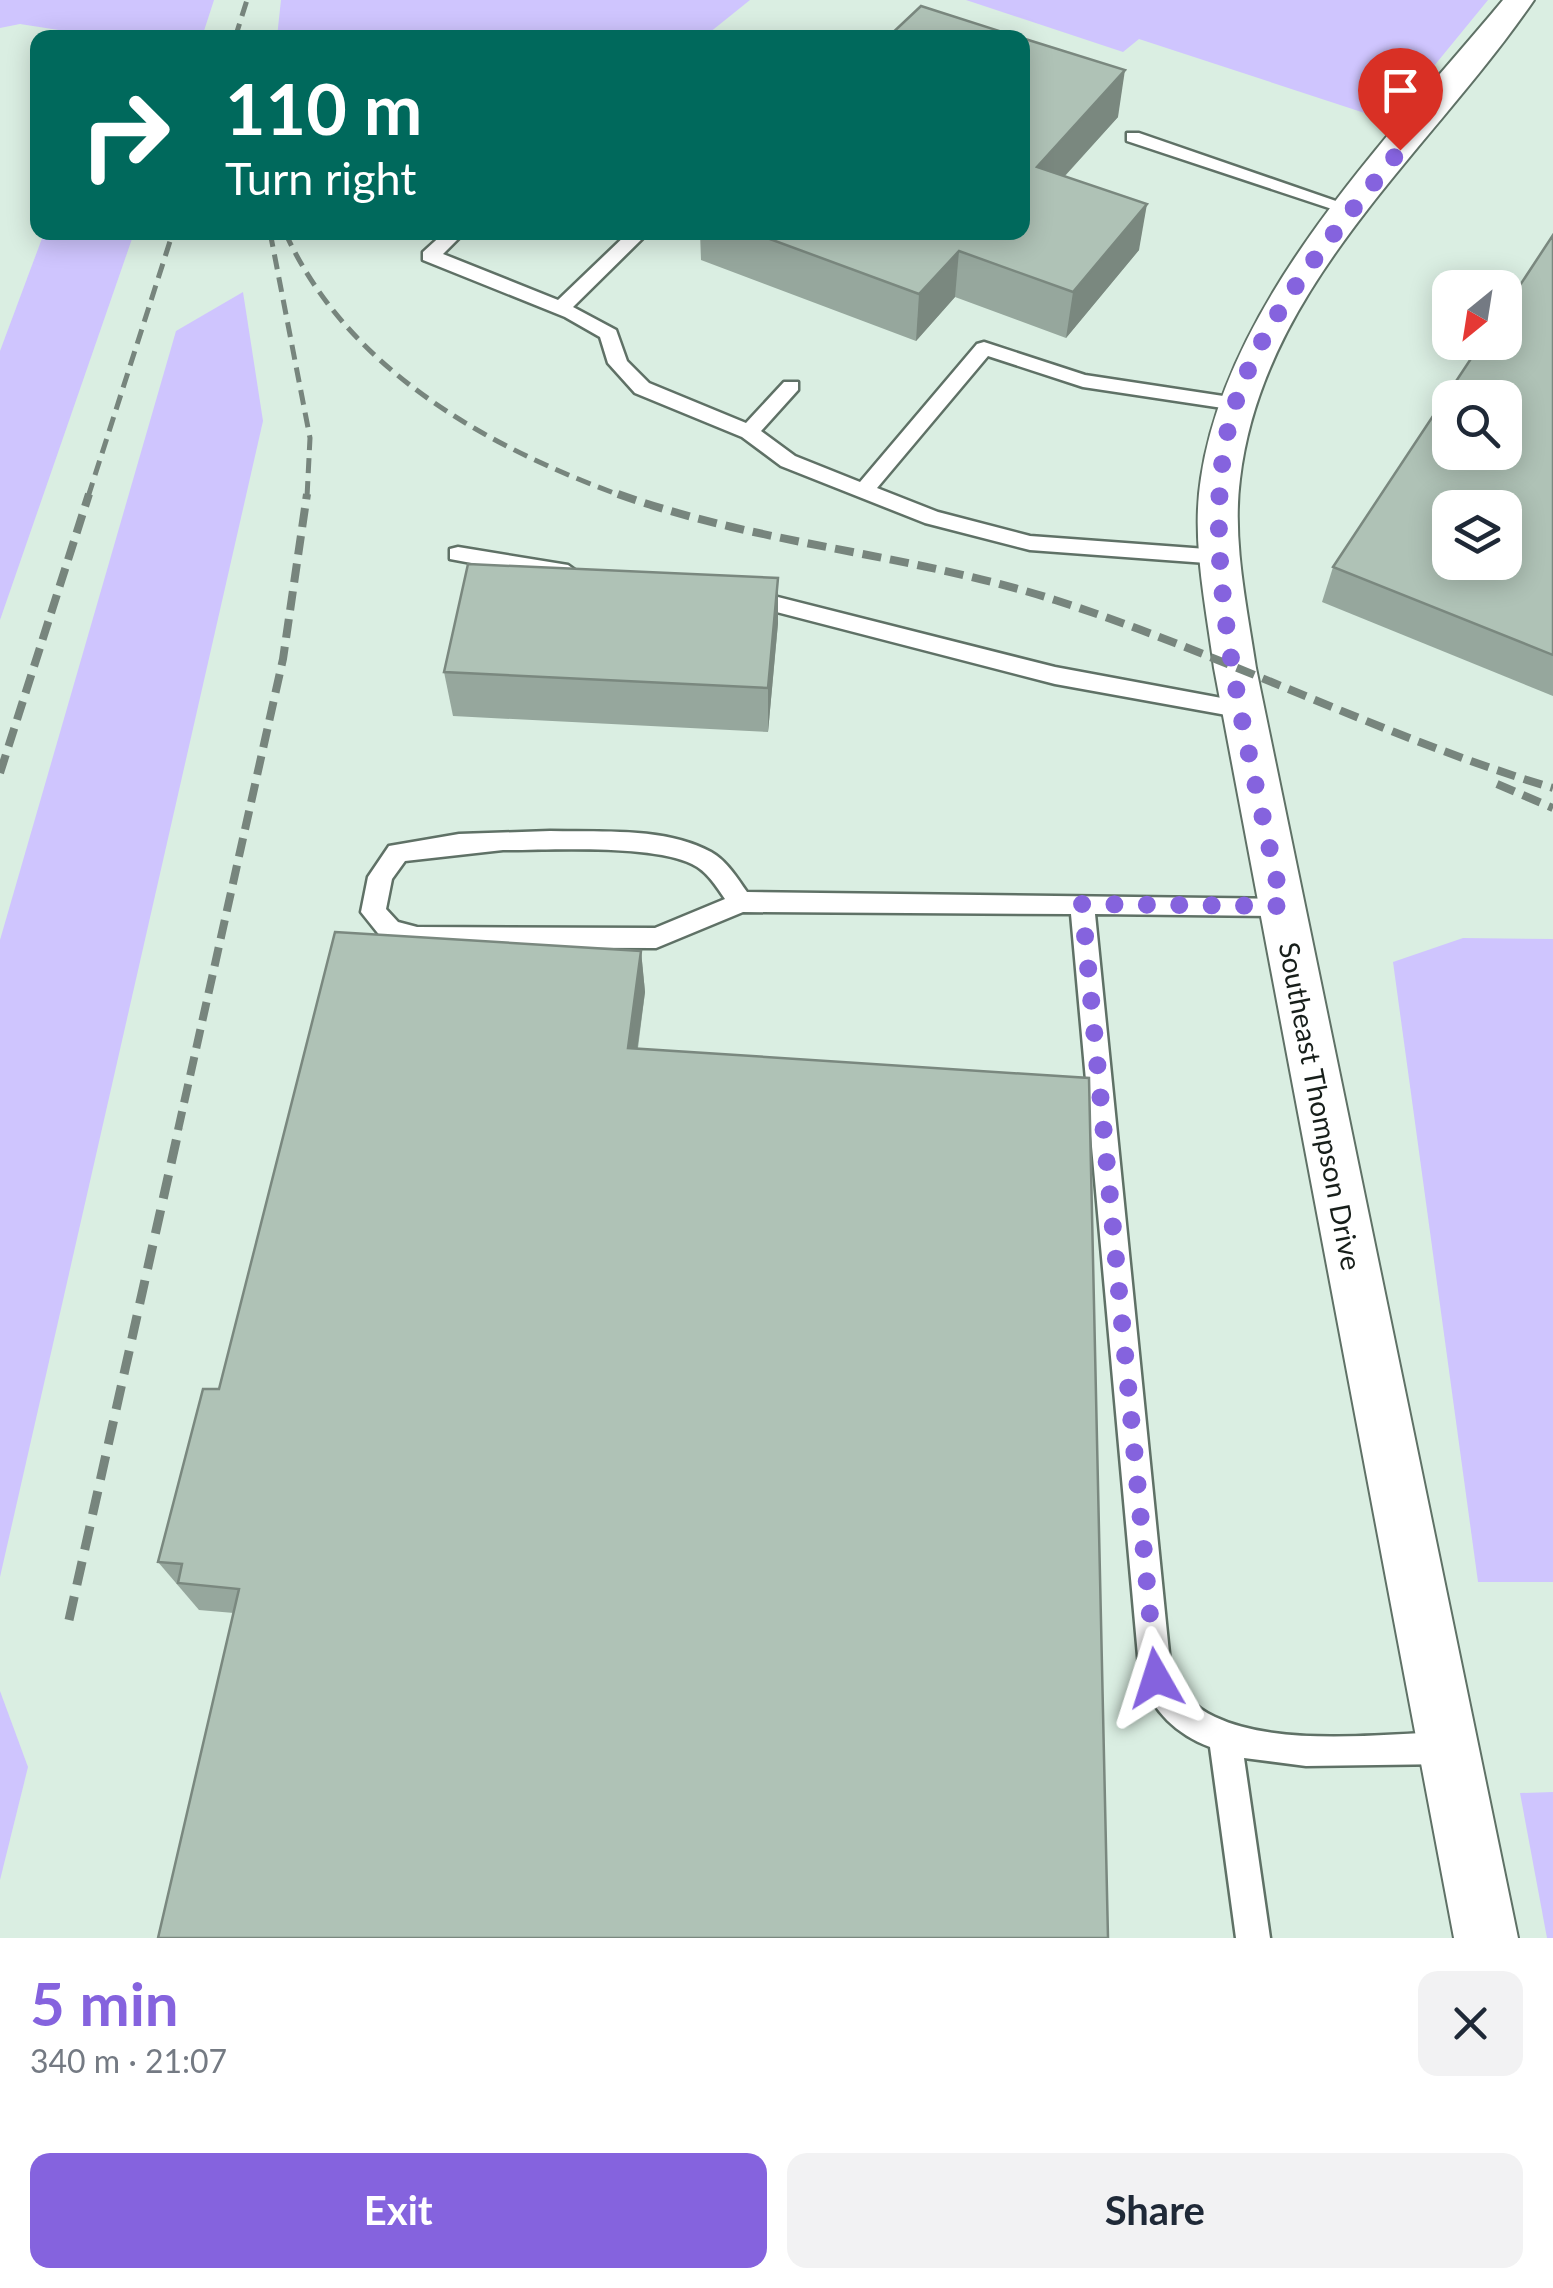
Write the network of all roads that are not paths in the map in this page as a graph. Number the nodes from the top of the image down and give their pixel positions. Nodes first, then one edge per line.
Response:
1 (1519, 0) edge
2 (1132, 137) dead end
3 (1352, 210) junction
4 (447, 240) edge
5 (632, 240) edge
6 (561, 308) junction
7 (791, 386) dead end
8 (1236, 404) junction
9 (749, 432) junction
10 (863, 491) junction
11 (458, 554) dead end
12 (1220, 556) junction
13 (588, 576) edge
14 (717, 589) edge
15 (1243, 710) junction
16 (740, 902) junction
17 (1082, 904) junction
18 (1282, 906) junction
19 (1225, 1738) junction
20 (1449, 1748) junction
21 (1252, 1938) edge
22 (1486, 1938) edge

1 - 3 street, Southeast Thompson Drive
2 - 3 lane
3 - 8 street, Southeast Thompson Drive
4 - 6 lane
5 - 6 lane
6 - 9 lane
7 - 9 lane
8 - 10 lane
8 - 12 street, Southeast Thompson Drive
9 - 10 lane
10 - 12 lane
11 - 13 lane
12 - 15 street, Southeast Thompson Drive
14 - 15 lane
15 - 18 street, Southeast Thompson Drive
16 - 16 lane
16 - 17 lane
17 - 18 lane
17 - 19 lane
18 - 20 street, Southeast Thompson Drive
19 - 20 lane
19 - 21 lane
20 - 22 street, Southeast Thompson Drive

